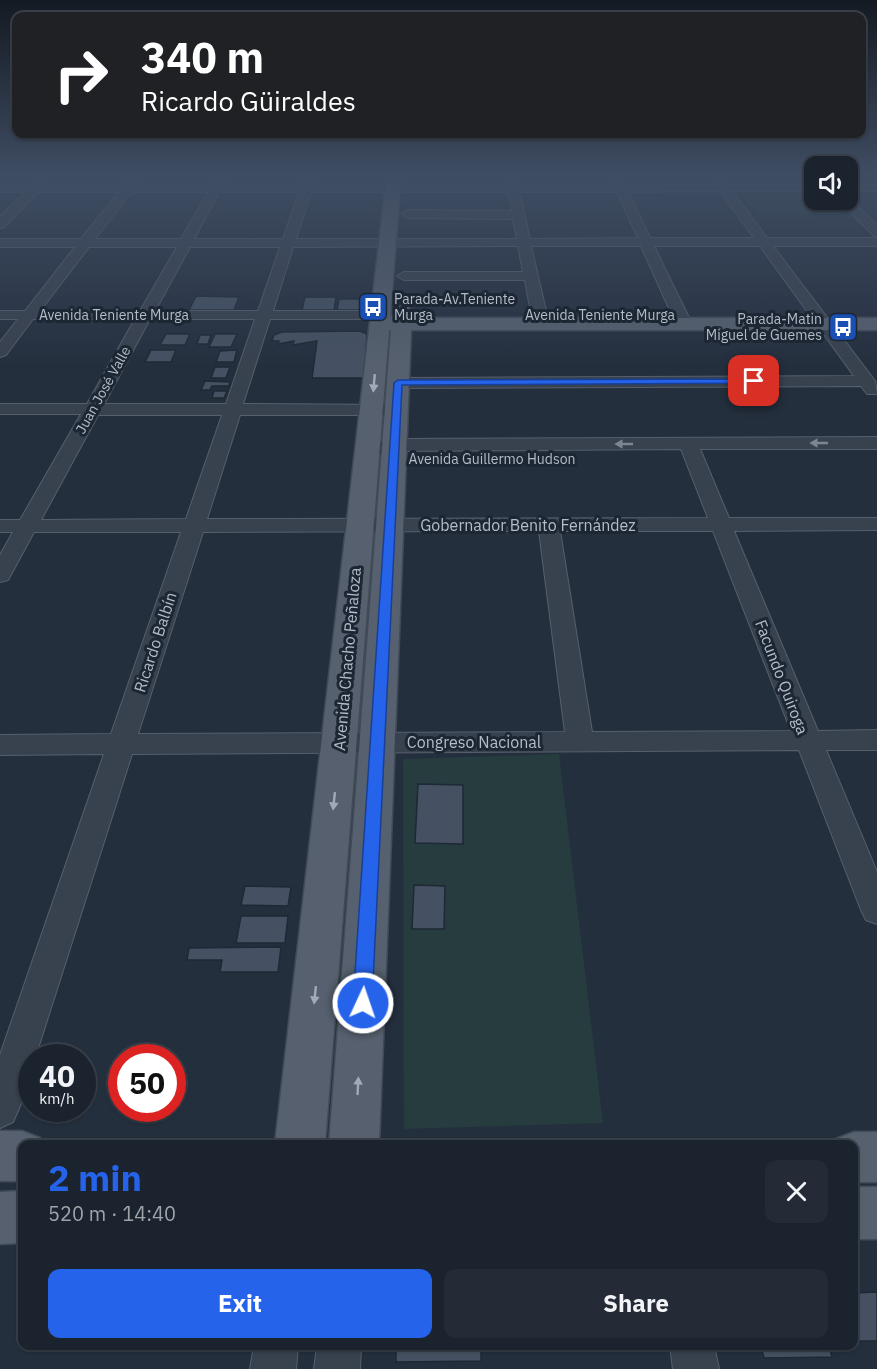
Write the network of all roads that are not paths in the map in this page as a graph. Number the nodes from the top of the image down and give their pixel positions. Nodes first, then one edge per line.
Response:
1 (89, 238) edge
2 (188, 238) edge
3 (290, 238) edge
4 (388, 238) edge
5 (406, 238) edge
6 (523, 238) edge
7 (644, 238) edge
8 (760, 238) edge
9 (763, 242) junction
10 (877, 242) edge
11 (0, 243) edge
12 (85, 243) junction
13 (185, 243) junction
14 (288, 243) junction
15 (387, 243) junction
16 (406, 243) junction
17 (524, 243) junction
18 (646, 243) junction
19 (404, 276) junction
20 (531, 276) junction
21 (877, 314) edge
22 (0, 315) edge
23 (682, 319) junction
24 (821, 319) junction
25 (25, 320) junction
26 (142, 320) junction
27 (262, 320) junction
28 (391, 320) junction
29 (540, 320) junction
30 (877, 324) edge
31 (0, 325) edge
32 (0, 352) edge
33 (867, 381) edge
34 (391, 393) junction
35 (0, 409) edge
36 (93, 409) junction
37 (233, 409) junction
38 (877, 442) edge
39 (692, 451) junction
40 (385, 452) junction
41 (877, 458) edge
42 (877, 524) edge
43 (375, 525) junction
44 (549, 525) junction
45 (723, 525) junction
46 (0, 526) edge
47 (27, 526) junction
48 (194, 526) junction
49 (0, 575) edge
50 (877, 740) edge
51 (806, 741) junction
52 (580, 742) junction
53 (358, 743) junction
54 (121, 744) junction
55 (0, 745) edge
56 (877, 910) edge
57 (0, 1110) edge
58 (301, 1140) edge
59 (354, 1140) edge
60 (0, 1156) edge
61 (18, 1156) edge
62 (858, 1157) edge
63 (877, 1157) edge
64 (858, 1213) edge
65 (877, 1213) edge
66 (18, 1217) edge
67 (0, 1218) edge
68 (275, 1350) edge
69 (339, 1350) edge
70 (693, 1350) edge
71 (273, 1369) edge
72 (337, 1369) edge
73 (696, 1369) edge

1 - 12 street
2 - 13 street, Juan José Valle
3 - 14 street, Ricardo Balbín
4 - 15 main road, Avenida Chacho Peñaloza
5 - 16 main road, Avenida Chacho Peñaloza
6 - 17 street
7 - 18 street
8 - 9 street
9 - 10 street
9 - 18 street
9 - 24 street
11 - 12 street
12 - 13 street
12 - 25 street
13 - 14 street
13 - 26 street, Juan José Valle
14 - 15 street
14 - 27 street, Ricardo Balbín
15 - 16 street
15 - 28 main road, Avenida Chacho Peñaloza
16 - 17 street
16 - 19 main road, Avenida Chacho Peñaloza
17 - 18 street
17 - 20 street
18 - 23 street
19 - 20 street
19 - 28 main road, Avenida Chacho Peñaloza
20 - 29 street
21 - 24 main road, Avenida Teniente Murga
22 - 25 street, Avenida Teniente Murga
23 - 24 main road, Avenida Teniente Murga
23 - 29 main road, Avenida Teniente Murga
24 - 30 main road, Avenida Teniente Murga
24 - 33 street
25 - 26 street, Avenida Teniente Murga
25 - 31 street, Avenida Teniente Murga
25 - 32 street
26 - 27 street, Avenida Teniente Murga
26 - 36 street, Juan José Valle
27 - 28 street, Avenida Teniente Murga
27 - 37 street, Ricardo Balbín
28 - 29 main road, Avenida Teniente Murga
28 - 34 main road, Avenida Chacho Peñaloza
28 -> 34 main road, Avenida Chacho Peñaloza
33 - 34 street
34 - 37 street
34 - 40 main road, Avenida Chacho Peñaloza
35 - 36 street
36 - 37 street
36 - 47 street, Juan José Valle
37 - 48 street, Ricardo Balbín
38 -> 39 street, Avenida Guillermo Hudson
39 - 40 street, Avenida Guillermo Hudson
39 - 41 street, Avenida Guillermo Hudson
39 - 45 street, Facundo Quiroga
40 - 43 main road, Avenida Chacho Peñaloza
42 - 45 street, Gobernador Benito Fernández
43 - 44 street, Gobernador Benito Fernández
43 - 48 street, Gobernador Benito Fernández
43 - 53 main road, Avenida Chacho Peñaloza
44 - 45 street, Gobernador Benito Fernández
44 - 52 street
45 - 51 street, Facundo Quiroga
46 - 47 street, Gobernador Benito Fernández
47 - 48 street, Gobernador Benito Fernández
47 - 49 street, Juan José Valle
48 - 54 street, Ricardo Balbín
50 - 51 street, Congreso Nacional
51 - 52 street, Congreso Nacional
51 - 56 street, Facundo Quiroga
52 - 53 street, Congreso Nacional
53 - 54 street, Congreso Nacional
53 -> 58 main road, Avenida Chacho Peñaloza
59 -> 53 main road, Avenida Chacho Peñaloza
54 - 55 street, Congreso Nacional
54 - 57 street, Ricardo Balbín
60 - 61 main road
62 - 63 main road
64 - 65 main road
66 - 67 main road
68 - 71 street
69 - 72 street
70 - 73 street

